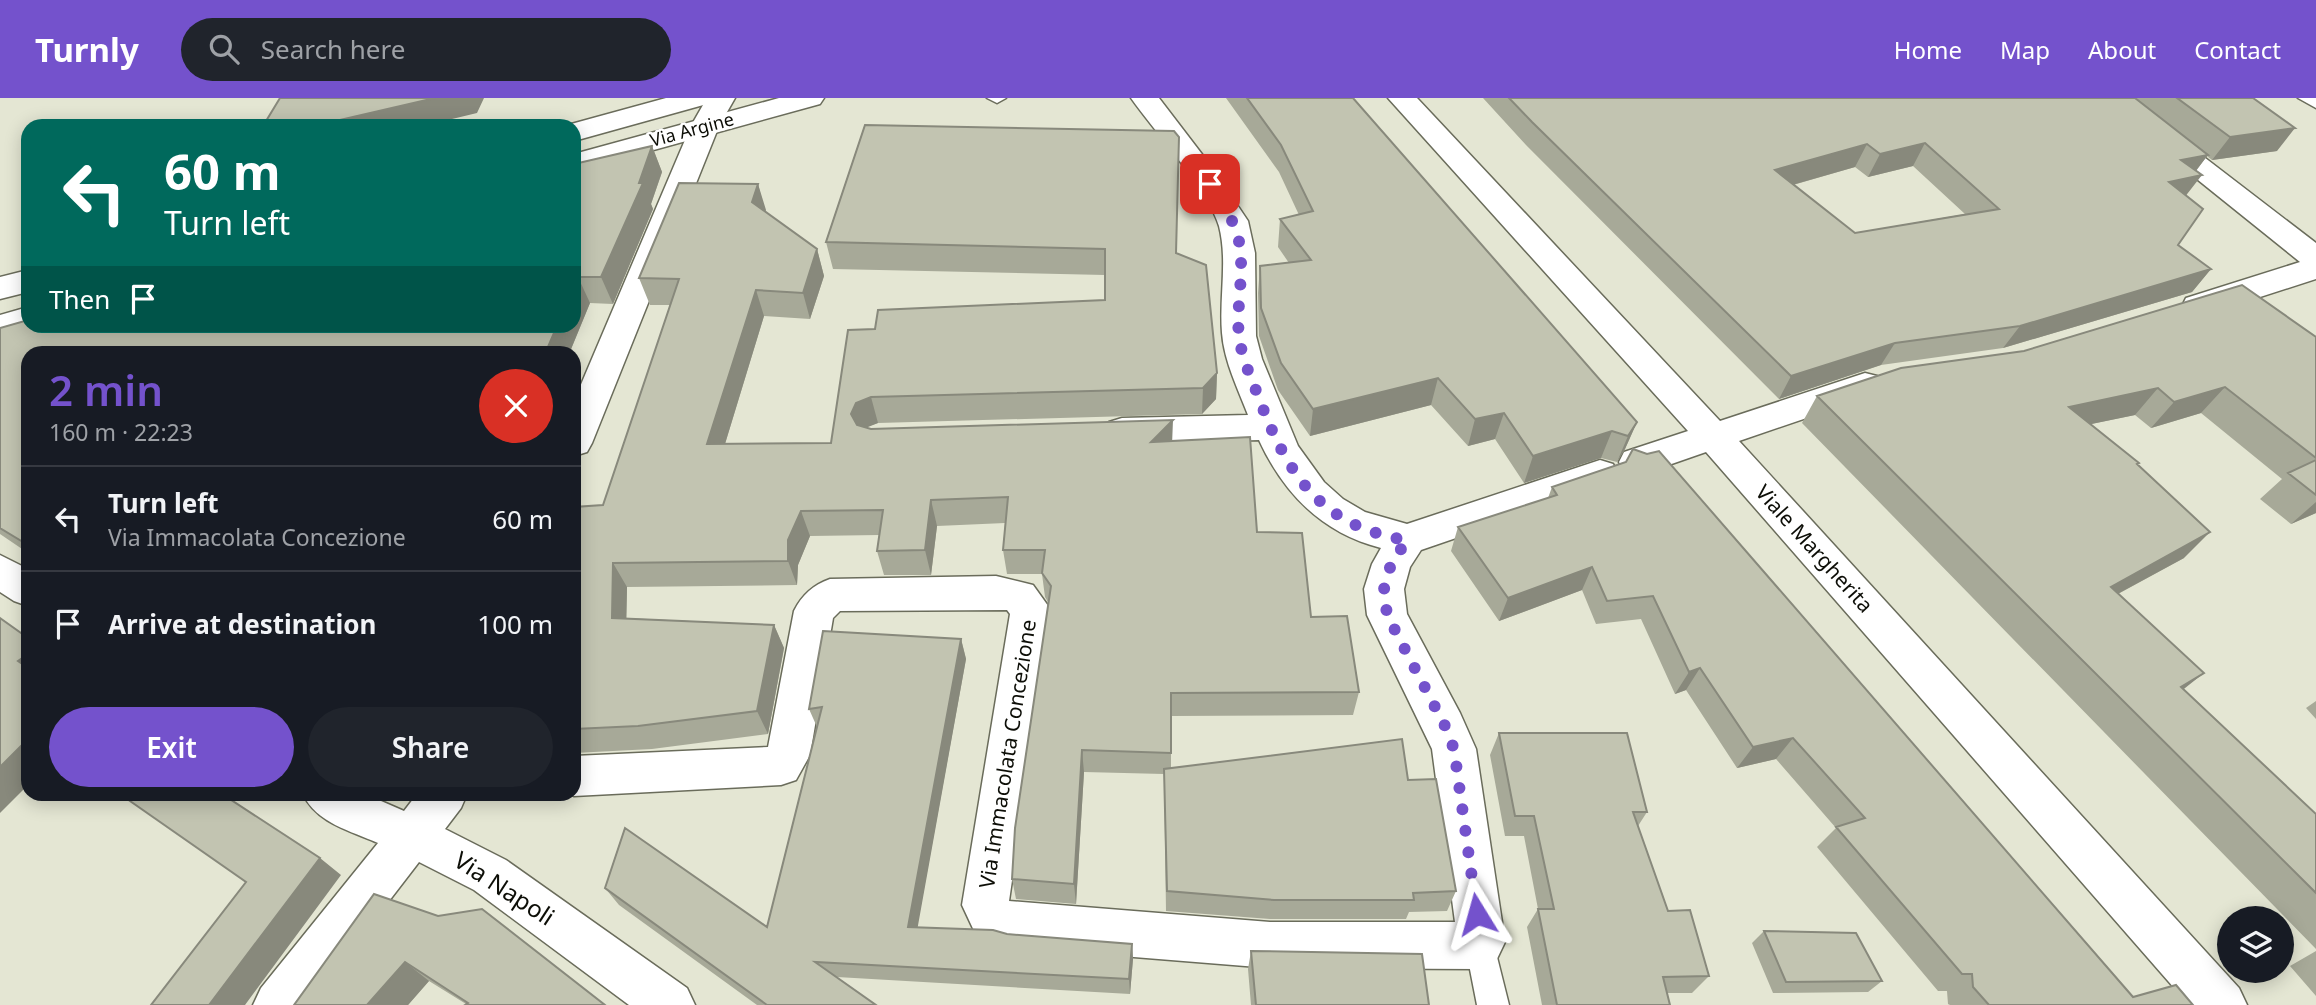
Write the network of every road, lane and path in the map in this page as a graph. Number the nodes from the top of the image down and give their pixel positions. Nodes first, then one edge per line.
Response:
1 (721, 98) edge
2 (810, 98) edge
3 (1145, 98) edge
4 (1402, 98) edge
5 (2110, 98) edge
6 (2307, 98) edge
7 (2316, 103) edge
8 (701, 112) edge
9 (581, 131) edge
10 (581, 160) edge
11 (2316, 259) edge
12 (2316, 268) edge
13 (21, 283) edge
14 (0, 288) edge
15 (2166, 316) edge
16 (21, 320) edge
17 (0, 326) edge
18 (1894, 378) edge
19 (581, 425) edge
20 (1269, 427) junction
21 (1088, 432) edge
22 (1712, 435) junction
23 (1637, 462) edge
24 (1602, 474) edge
25 (1407, 540) junction
26 (0, 570) edge
27 (21, 585) edge
28 (581, 776) edge
29 (334, 801) edge
30 (440, 801) edge
31 (413, 837) junction
32 (1480, 944) junction
33 (278, 1005) edge
34 (670, 1005) edge
35 (1493, 1005) edge
36 (2222, 1005) edge

1 - 8 street
2 - 8 street, Via Argine
3 - 20 street
4 - 22 street, Viale Margherita
5 - 11 street
6 - 7 lane
8 - 9 street, Via Argine
8 - 10 street, Via Argine
8 - 19 street
12 - 15 street
13 - 14 street
16 - 17 street
18 - 22 street
20 - 21 street
20 - 25 street
22 - 23 street
22 - 36 street, Viale Margherita
24 - 25 street
25 - 32 street
26 - 27 street
28 - 32 street, Via Immacolata Concezione
29 - 31 street, Via Napoli
30 - 31 street
31 - 33 street
31 - 34 street, Via Napoli
32 - 35 lane

